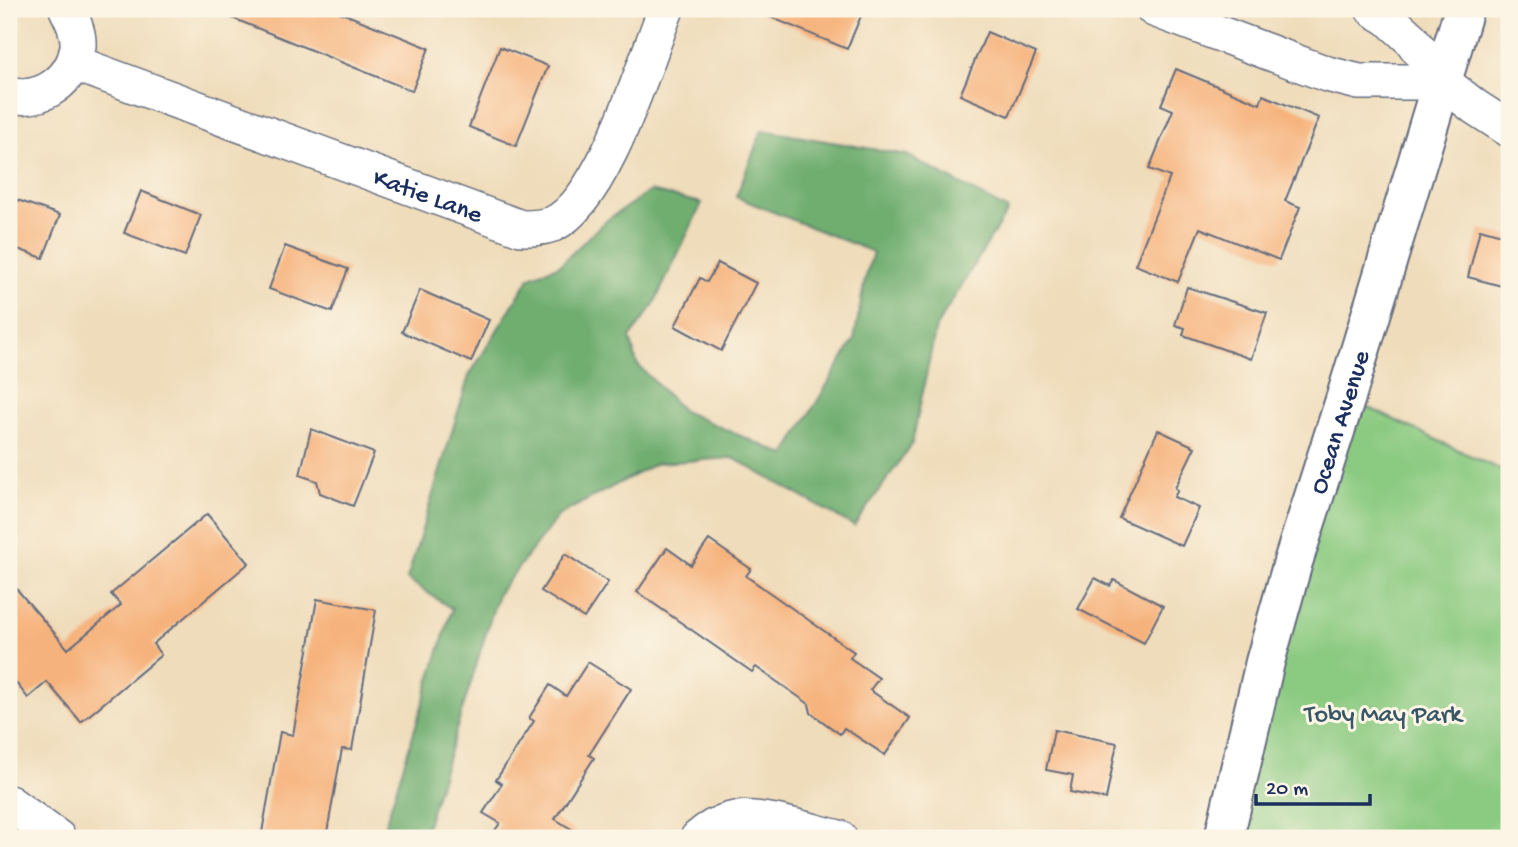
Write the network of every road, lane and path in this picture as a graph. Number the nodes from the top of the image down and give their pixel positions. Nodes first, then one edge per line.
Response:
1 (67, 9) edge
2 (666, 9) edge
3 (1154, 9) edge
4 (1373, 9) edge
5 (1464, 9) edge
6 (74, 63) junction
7 (1443, 82) junction
8 (9, 94) edge
9 (1509, 129) edge
10 (9, 803) edge
11 (58, 838) edge
12 (698, 838) edge
13 (839, 838) edge
14 (1224, 838) edge

1 - 6 street
2 - 6 street, Katie Lane
3 - 7 street
4 - 7 street
5 - 7 main road, Ocean Avenue
6 - 8 street
7 - 9 street
7 - 14 main road, Ocean Avenue
10 - 11 street
12 - 13 street

